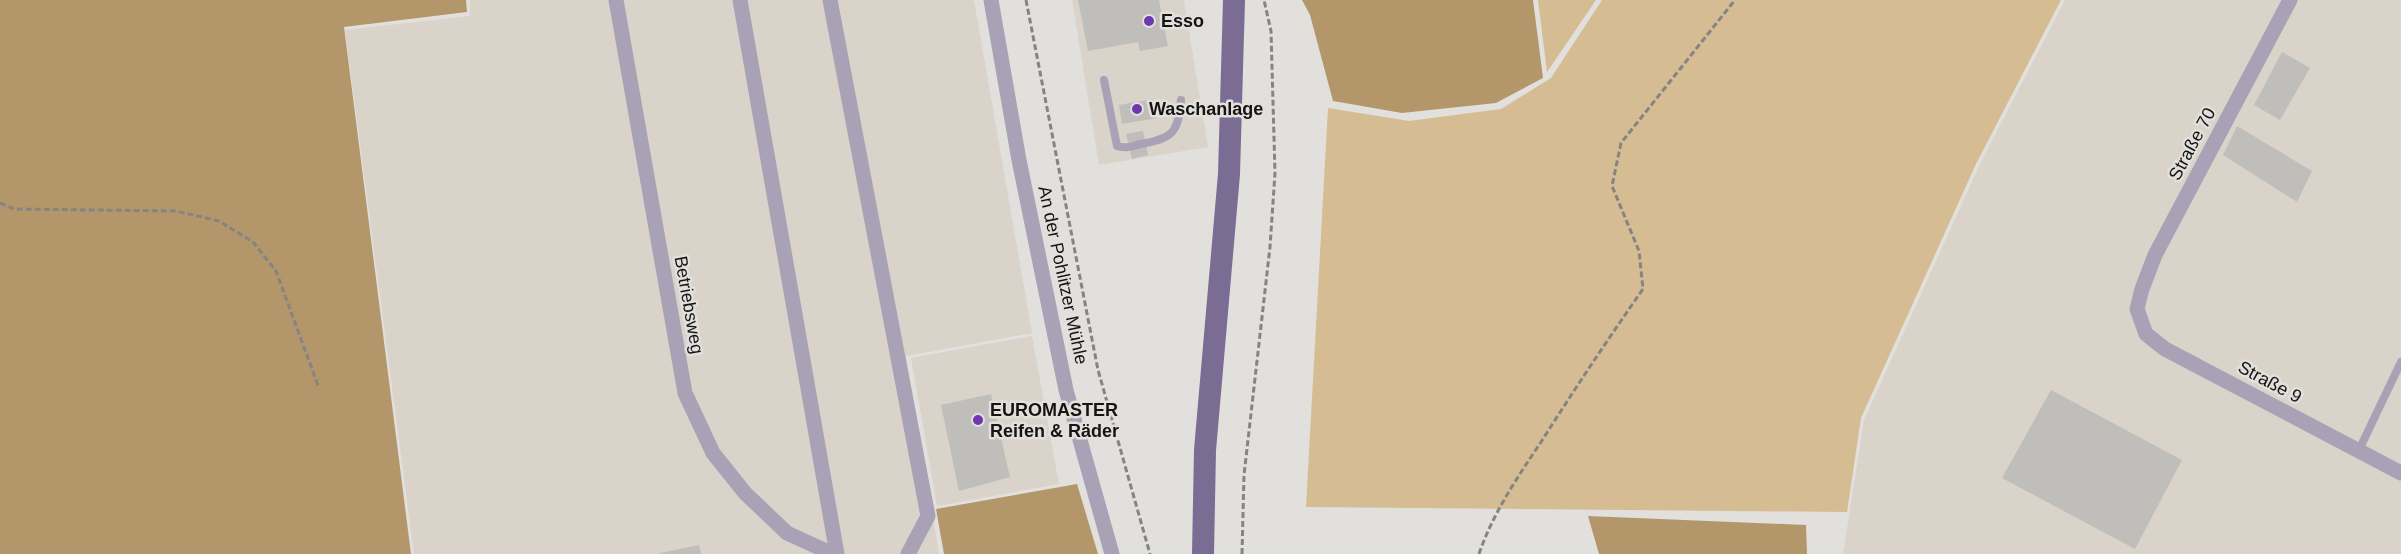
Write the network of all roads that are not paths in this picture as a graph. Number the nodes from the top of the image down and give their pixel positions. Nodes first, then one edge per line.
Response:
1 (616, 0) edge
2 (740, 0) edge
3 (830, 0) edge
4 (991, 0) edge
5 (1234, 0) edge
6 (2290, 0) edge
7 (1104, 80) dead end
8 (1181, 100) dead end
9 (2137, 309) joint
10 (2401, 362) edge
11 (2359, 450) junction
12 (2401, 473) edge
13 (835, 554) edge
14 (908, 554) edge
15 (1113, 554) edge
16 (1203, 554) edge

1 - 13 street, Betriebsweg
2 - 13 street, Betriebsweg
3 - 14 street
4 - 15 street, An der Pohlitzer Mühle
5 - 16 main road
6 - 9 street, Straße 70
7 - 8 lane
9 - 11 street, Straße 9
10 - 11 lane
11 - 12 street, Straße 9

